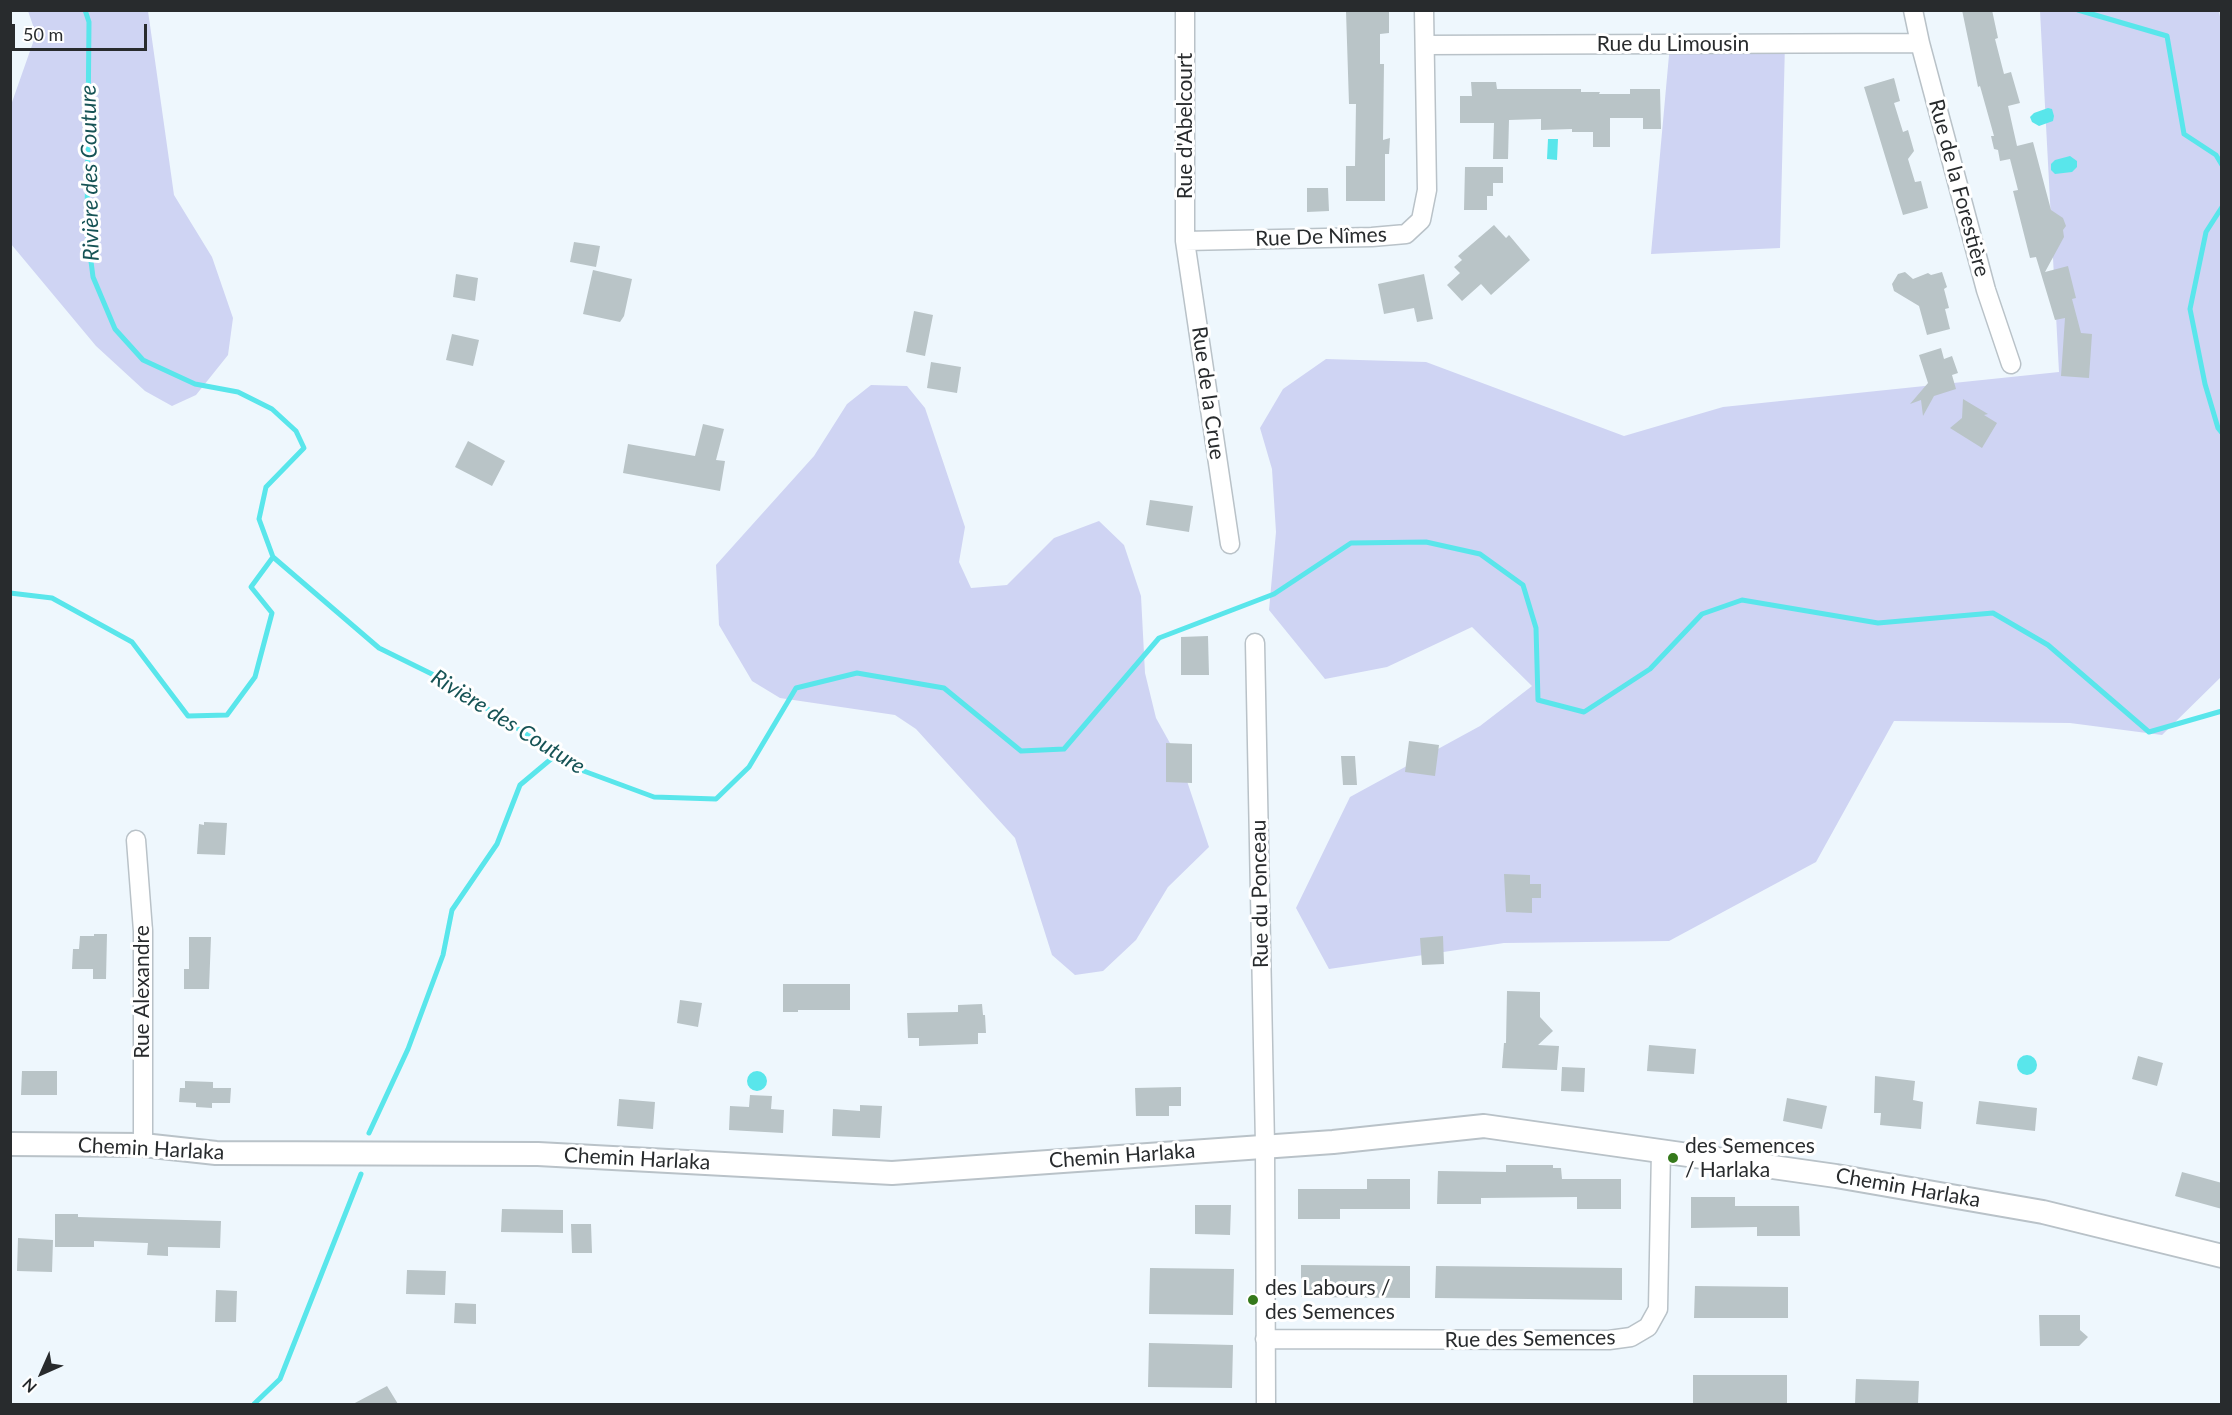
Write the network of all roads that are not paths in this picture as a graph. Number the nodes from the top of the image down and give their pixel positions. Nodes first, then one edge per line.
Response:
1 (1185, 10) edge
2 (1424, 10) edge
3 (1913, 10) edge
4 (1920, 43) junction
5 (1426, 45) junction
6 (1185, 241) junction
7 (2010, 364) dead end
8 (1230, 544) dead end
9 (1255, 643) dead end
10 (136, 840) dead end
11 (10, 1144) edge
12 (143, 1145) junction
13 (1265, 1145) junction
14 (1661, 1150) junction
15 (2222, 1256) edge
16 (1265, 1339) junction
17 (1266, 1404) edge

1 - 6 street, Rue d'Abelcourt
2 - 5 street, Rue De Nîmes
3 - 4 street, Rue de la Forestière
4 - 5 street, Rue du Limousin
4 - 7 street, Rue de la Forestière
5 - 6 street, Rue De Nîmes
6 - 8 street, Rue de la Crue
9 - 13 street, Rue du Ponceau
10 - 12 street, Rue Alexandre
11 - 12 street, Chemin Harlaka
12 - 13 street, Chemin Harlaka
13 - 14 street, Chemin Harlaka
13 - 16 street, Rue du Ponceau
14 - 15 street, Chemin Harlaka
14 - 16 street, Rue des Semences
16 - 17 street, Rue du Ponceau

